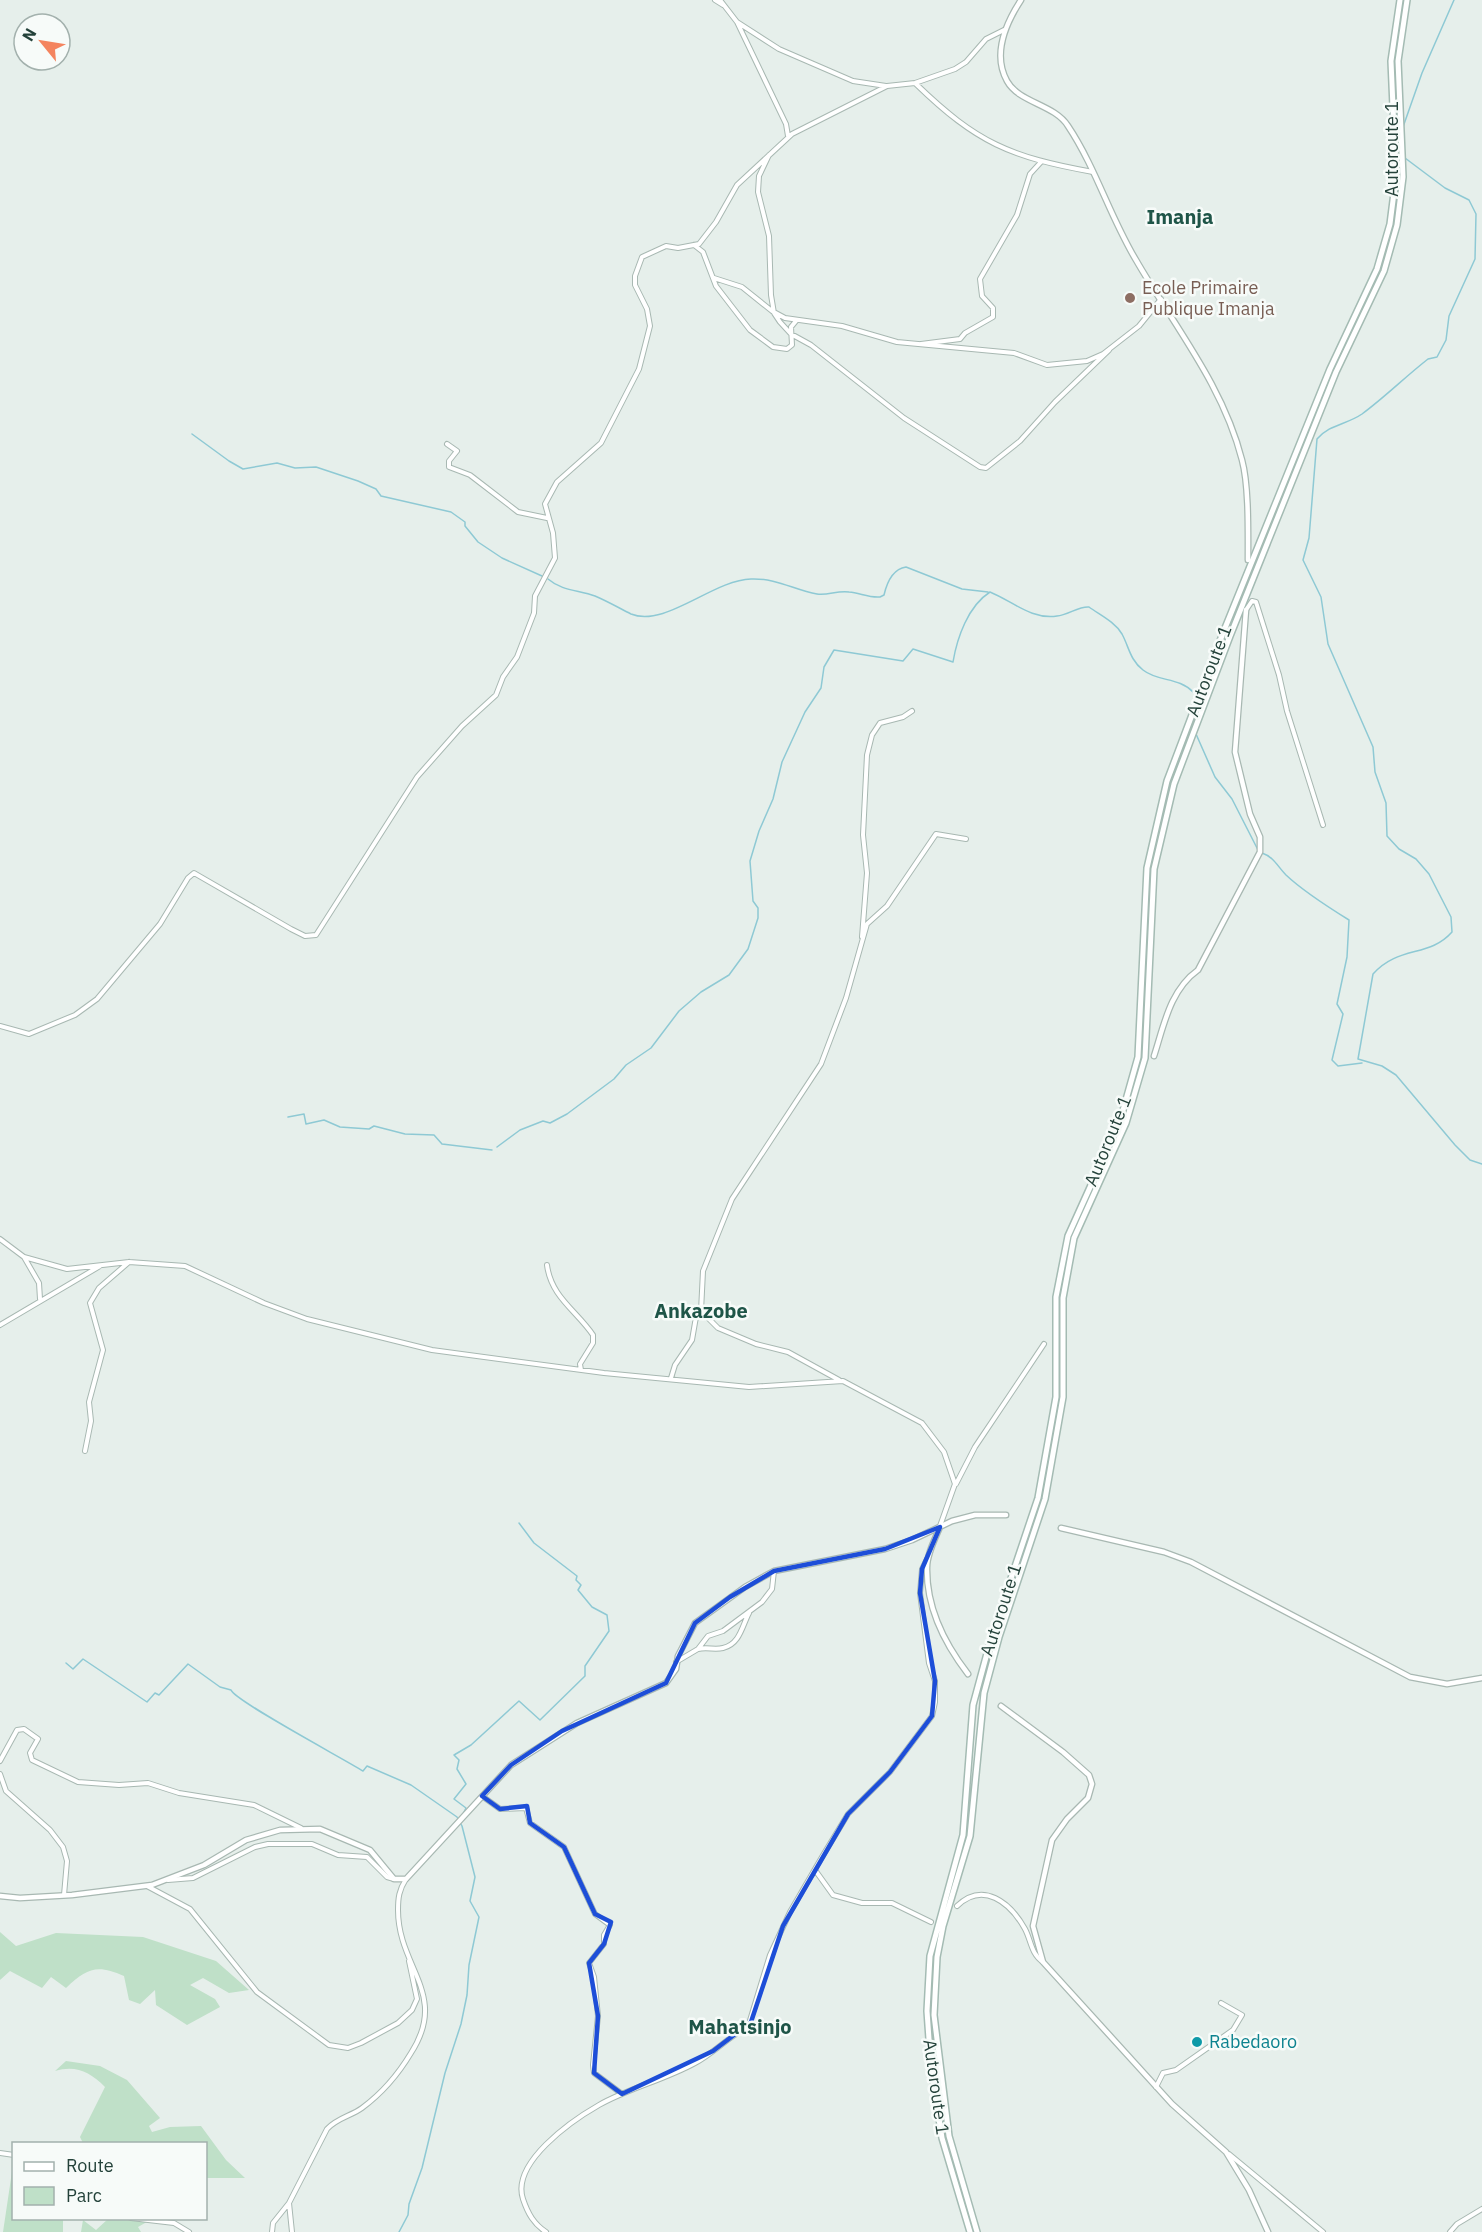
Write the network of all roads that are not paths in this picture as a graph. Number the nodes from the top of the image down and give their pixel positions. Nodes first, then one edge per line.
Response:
1 (715, 0) edge
2 (720, 0) edge
3 (1021, 0) edge
4 (1400, 0) edge
5 (1407, 0) edge
6 (726, 7) junction
7 (737, 22) junction
8 (1004, 30) junction
9 (915, 83) junction
10 (887, 86) junction
11 (788, 136) junction
12 (769, 154) junction
13 (1041, 162) junction
14 (1093, 172) junction
15 (694, 245) junction
16 (714, 279) junction
17 (1161, 299) junction
18 (774, 313) junction
19 (796, 321) junction
20 (791, 334) junction
21 (917, 345) junction
22 (1109, 350) junction
23 (447, 444) dead end
24 (548, 518) junction
25 (1248, 560) dead end
26 (1246, 610) joint
27 (912, 711) dead end
28 (1323, 825) dead end
29 (966, 839) dead end
30 (862, 938) junction
31 (0, 1026) edge
32 (1154, 1056) dead end
33 (0, 1239) edge
34 (24, 1257) junction
35 (129, 1262) junction
36 (101, 1265) junction
37 (547, 1265) dead end
38 (40, 1300) junction
39 (701, 1311) junction
40 (0, 1325) edge
41 (1044, 1344) dead end
42 (581, 1370) junction
43 (671, 1378) junction
44 (843, 1381) junction
45 (85, 1451) dead end
46 (955, 1484) junction
47 (1006, 1515) dead end
48 (940, 1527) junction
49 (1061, 1528) dead end
50 (931, 1550) junction
51 (774, 1570) junction
52 (750, 1611) junction
53 (698, 1649) junction
54 (675, 1662) junction
55 (968, 1674) dead end
56 (1482, 1678) edge
57 (1001, 1706) dead end
58 (0, 1761) edge
59 (0, 1774) edge
60 (482, 1796) junction
61 (304, 1830) junction
62 (815, 1870) junction
63 (394, 1879) junction
64 (168, 1880) junction
65 (406, 1880) junction
66 (147, 1886) junction
67 (64, 1895) junction
68 (0, 1896) edge
69 (957, 1906) dead end
70 (931, 1922) dead end
71 (408, 1958) junction
72 (1043, 1962) junction
73 (1221, 2003) dead end
74 (1156, 2087) junction
75 (622, 2094) junction
76 (1226, 2152) junction
77 (289, 2203) junction
78 (1482, 2209) edge
79 (148, 2220) edge
80 (189, 2232) edge
81 (272, 2232) edge
82 (292, 2232) edge
83 (546, 2232) edge
84 (970, 2232) edge
85 (977, 2232) edge
86 (1268, 2232) edge
87 (1323, 2232) edge
88 (1450, 2232) edge

1 - 6 street
2 - 6 street
3 - 8 street
4 - 84 main road, Autoroute 1
5 - 85 main road, Autoroute 1
6 - 7 street
7 - 10 street
7 - 11 street
8 - 9 street
8 - 14 street
9 - 10 street
9 - 13 street
10 - 11 street
11 - 12 street
12 - 15 street
12 - 18 street
13 - 14 street
13 - 21 street
14 - 17 street
15 - 16 street
15 - 24 street
16 - 18 street
16 - 20 street
17 - 22 street
17 - 25 street
18 - 19 street
18 - 20 street
19 - 20 street
19 - 21 street
20 - 22 street
21 - 22 street
23 - 24 street
24 - 31 street
26 - 28 street
26 - 32 street
27 - 30 street
29 - 30 street
30 - 39 street
33 - 34 street
34 - 36 street
34 - 38 street
35 - 36 street
35 - 42 street
35 - 45 street
36 - 38 street
37 - 42 street
38 - 40 street
39 - 43 street
39 - 44 street
41 - 46 street
42 - 43 street
43 - 44 street
44 - 46 street
46 - 48 street
47 - 48 street
48 - 50 street
48 - 51 street
49 - 56 street
50 - 55 street
50 - 62 street
51 - 52 street
51 - 54 street
52 - 53 street
52 - 53 street
53 - 54 street
54 - 60 street
57 - 72 street
58 - 61 street
59 - 67 street
60 - 65 street
60 - 75 street
61 - 63 street
61 - 64 street
62 - 70 street
62 - 75 street
63 - 64 street
63 - 65 street
64 - 66 street
65 - 71 street
66 - 67 street
66 - 71 street
67 - 68 street
69 - 72 street
71 - 77 street
72 - 74 street
73 - 74 street
74 - 76 street
75 - 83 street
76 - 86 street
76 - 87 street
77 - 81 street
77 - 82 street
78 - 88 street
79 - 80 street

